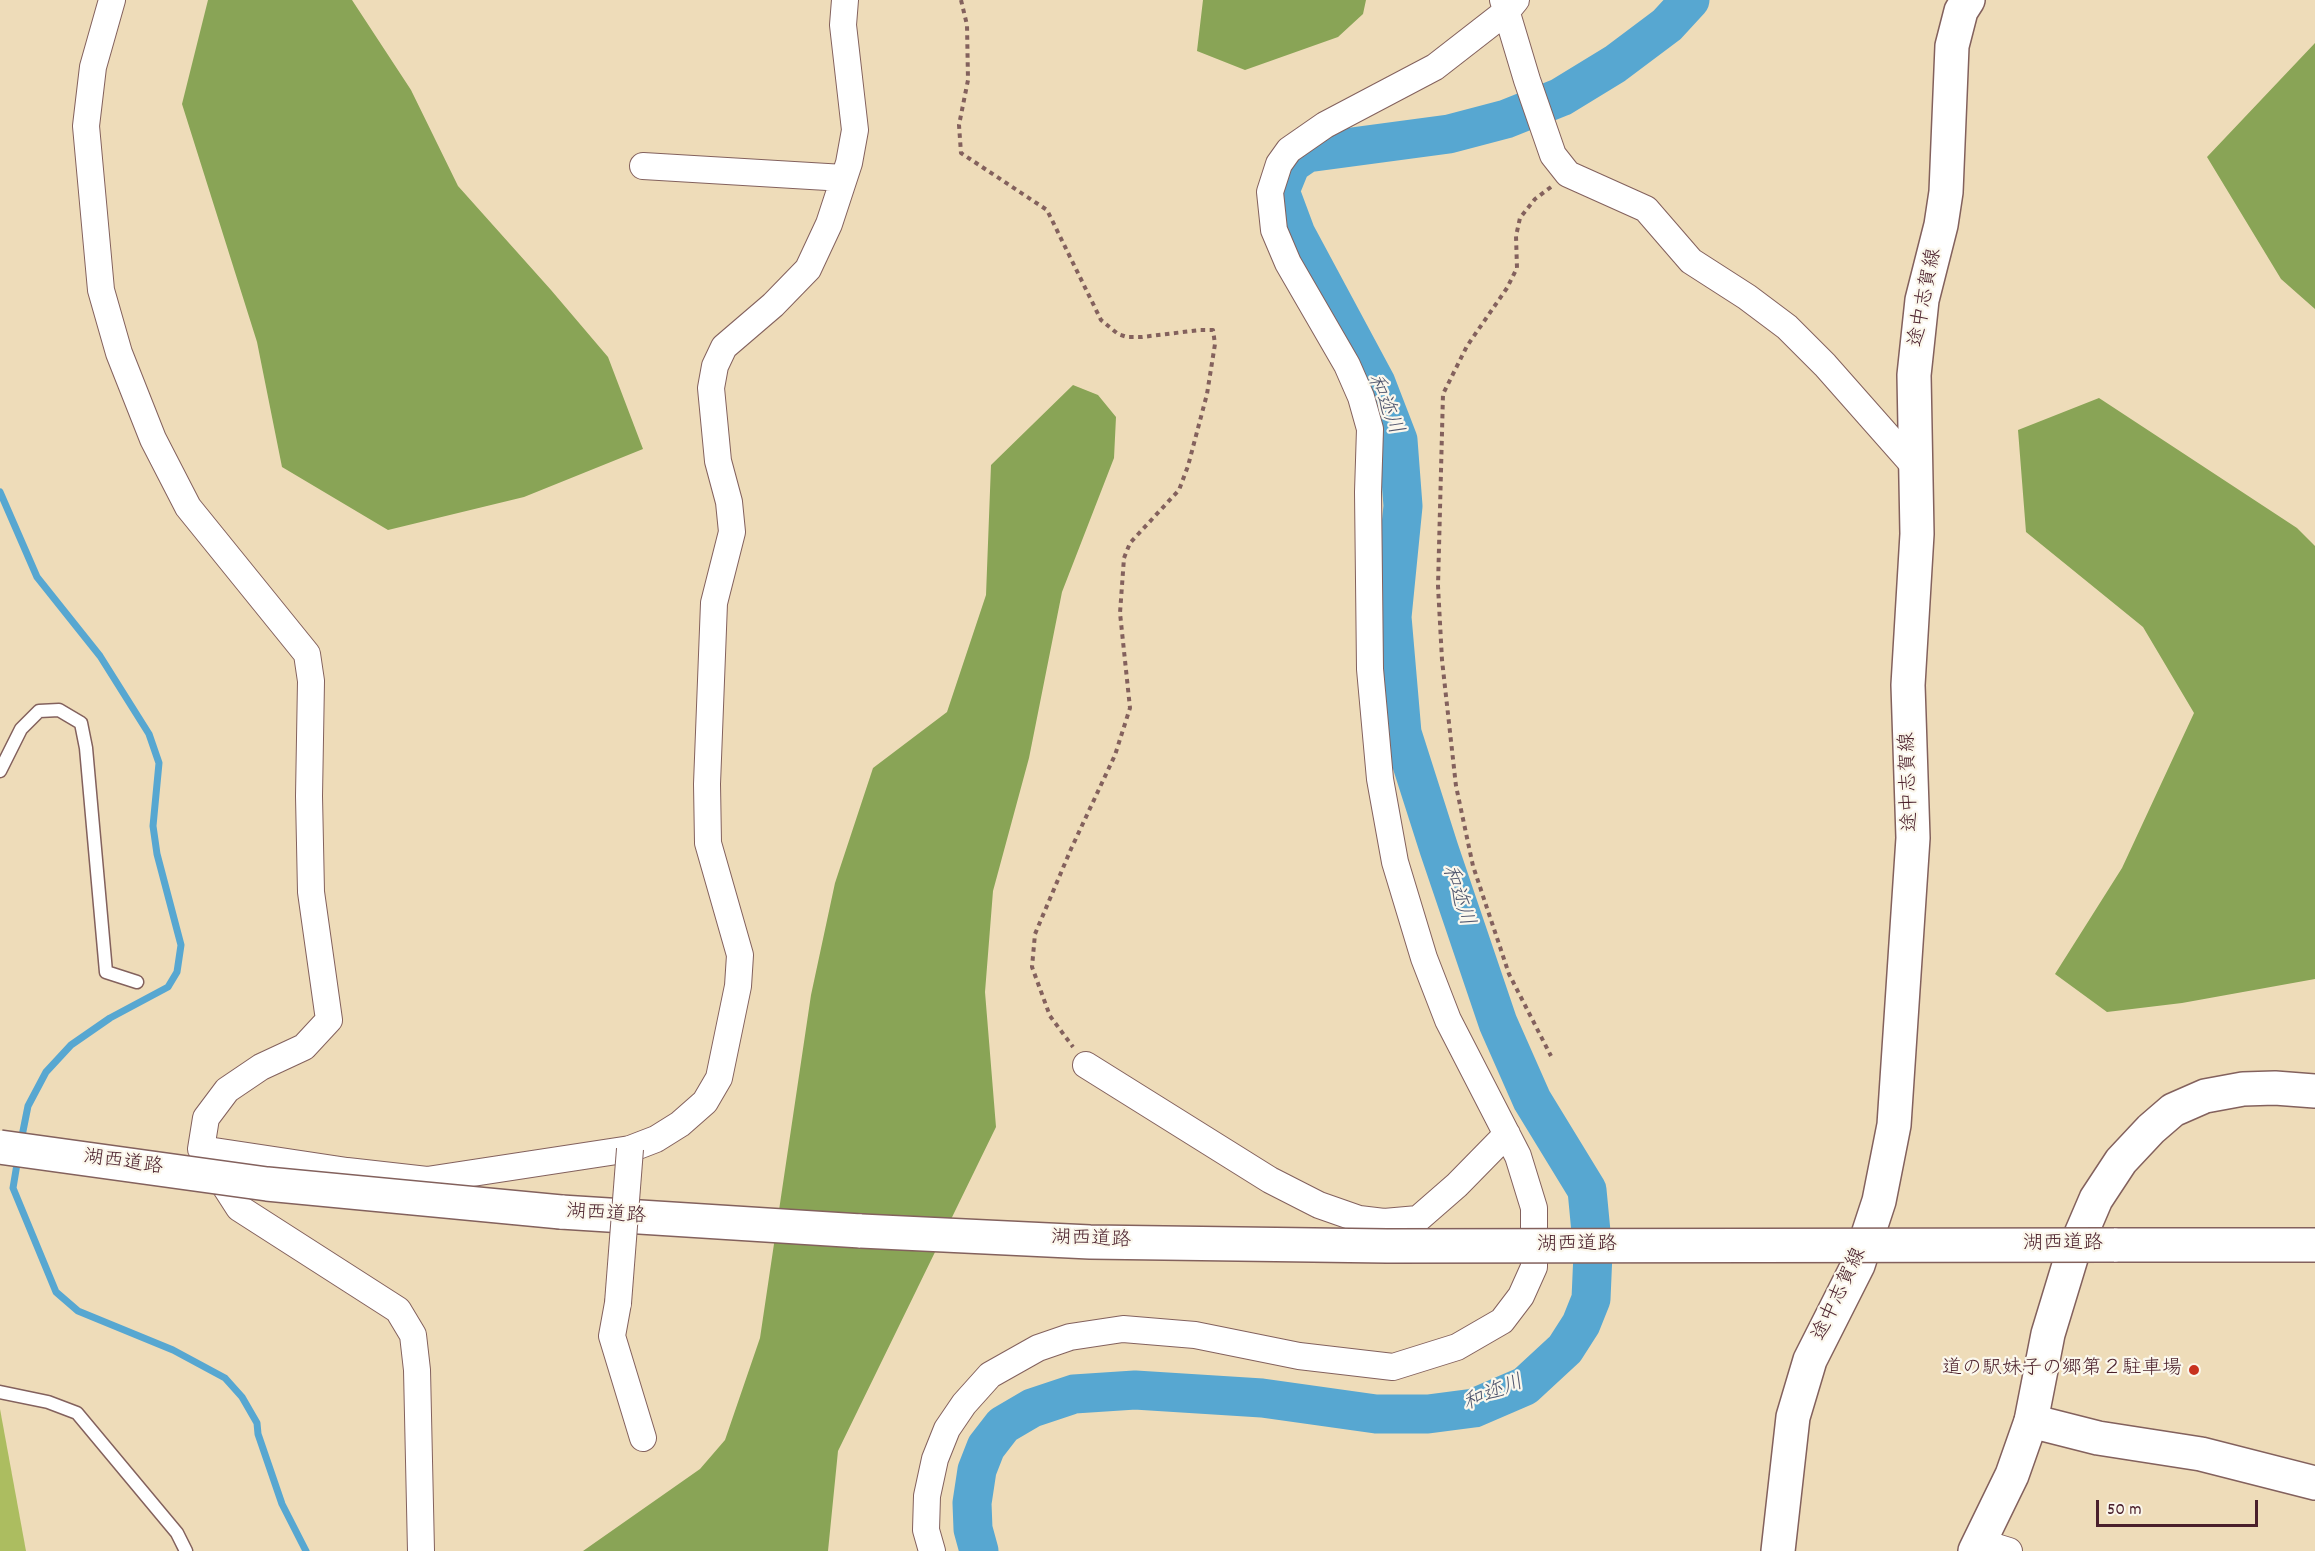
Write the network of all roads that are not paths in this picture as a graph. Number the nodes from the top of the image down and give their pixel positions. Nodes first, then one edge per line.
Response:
1 (112, 0) edge
2 (845, 0) edge
3 (1968, 0) edge
4 (1509, 4) edge
5 (643, 166) dead end
6 (844, 178) junction
7 (1916, 468) junction
8 (0, 771) edge
9 (137, 982) dead end
10 (1086, 1065) road end
11 (2315, 1091) edge
12 (1506, 1134) junction
13 (0, 1147) edge
14 (201, 1149) junction
15 (630, 1149) junction
16 (2315, 1236) edge
17 (2187, 1244) junction
18 (2315, 1245) edge
19 (2315, 1253) edge
20 (0, 1392) edge
21 (2031, 1421) junction
22 (644, 1438) dead end
23 (2315, 1483) edge
24 (1988, 1548) edge
25 (186, 1551) edge
26 (421, 1551) edge
27 (932, 1551) edge
28 (1778, 1551) edge

1 - 14 street
2 - 6 street
3 - 7 main road, 途中志賀線
4 - 7 street
4 - 12 street
5 - 6 street
6 - 15 street
7 - 28 main road, 途中志賀線
8 - 9 lane
10 - 12 street
11 - 21 main road
12 - 27 street
13 - 17 main road, 湖西道路, bridge
14 - 15 street
14 - 26 street
15 - 22 street, bridge
16 - 17 main road
17 - 18 main road, 湖西道路
17 - 19 main road, 湖西道路
20 - 25 lane
21 - 23 main road
21 - 24 main road

